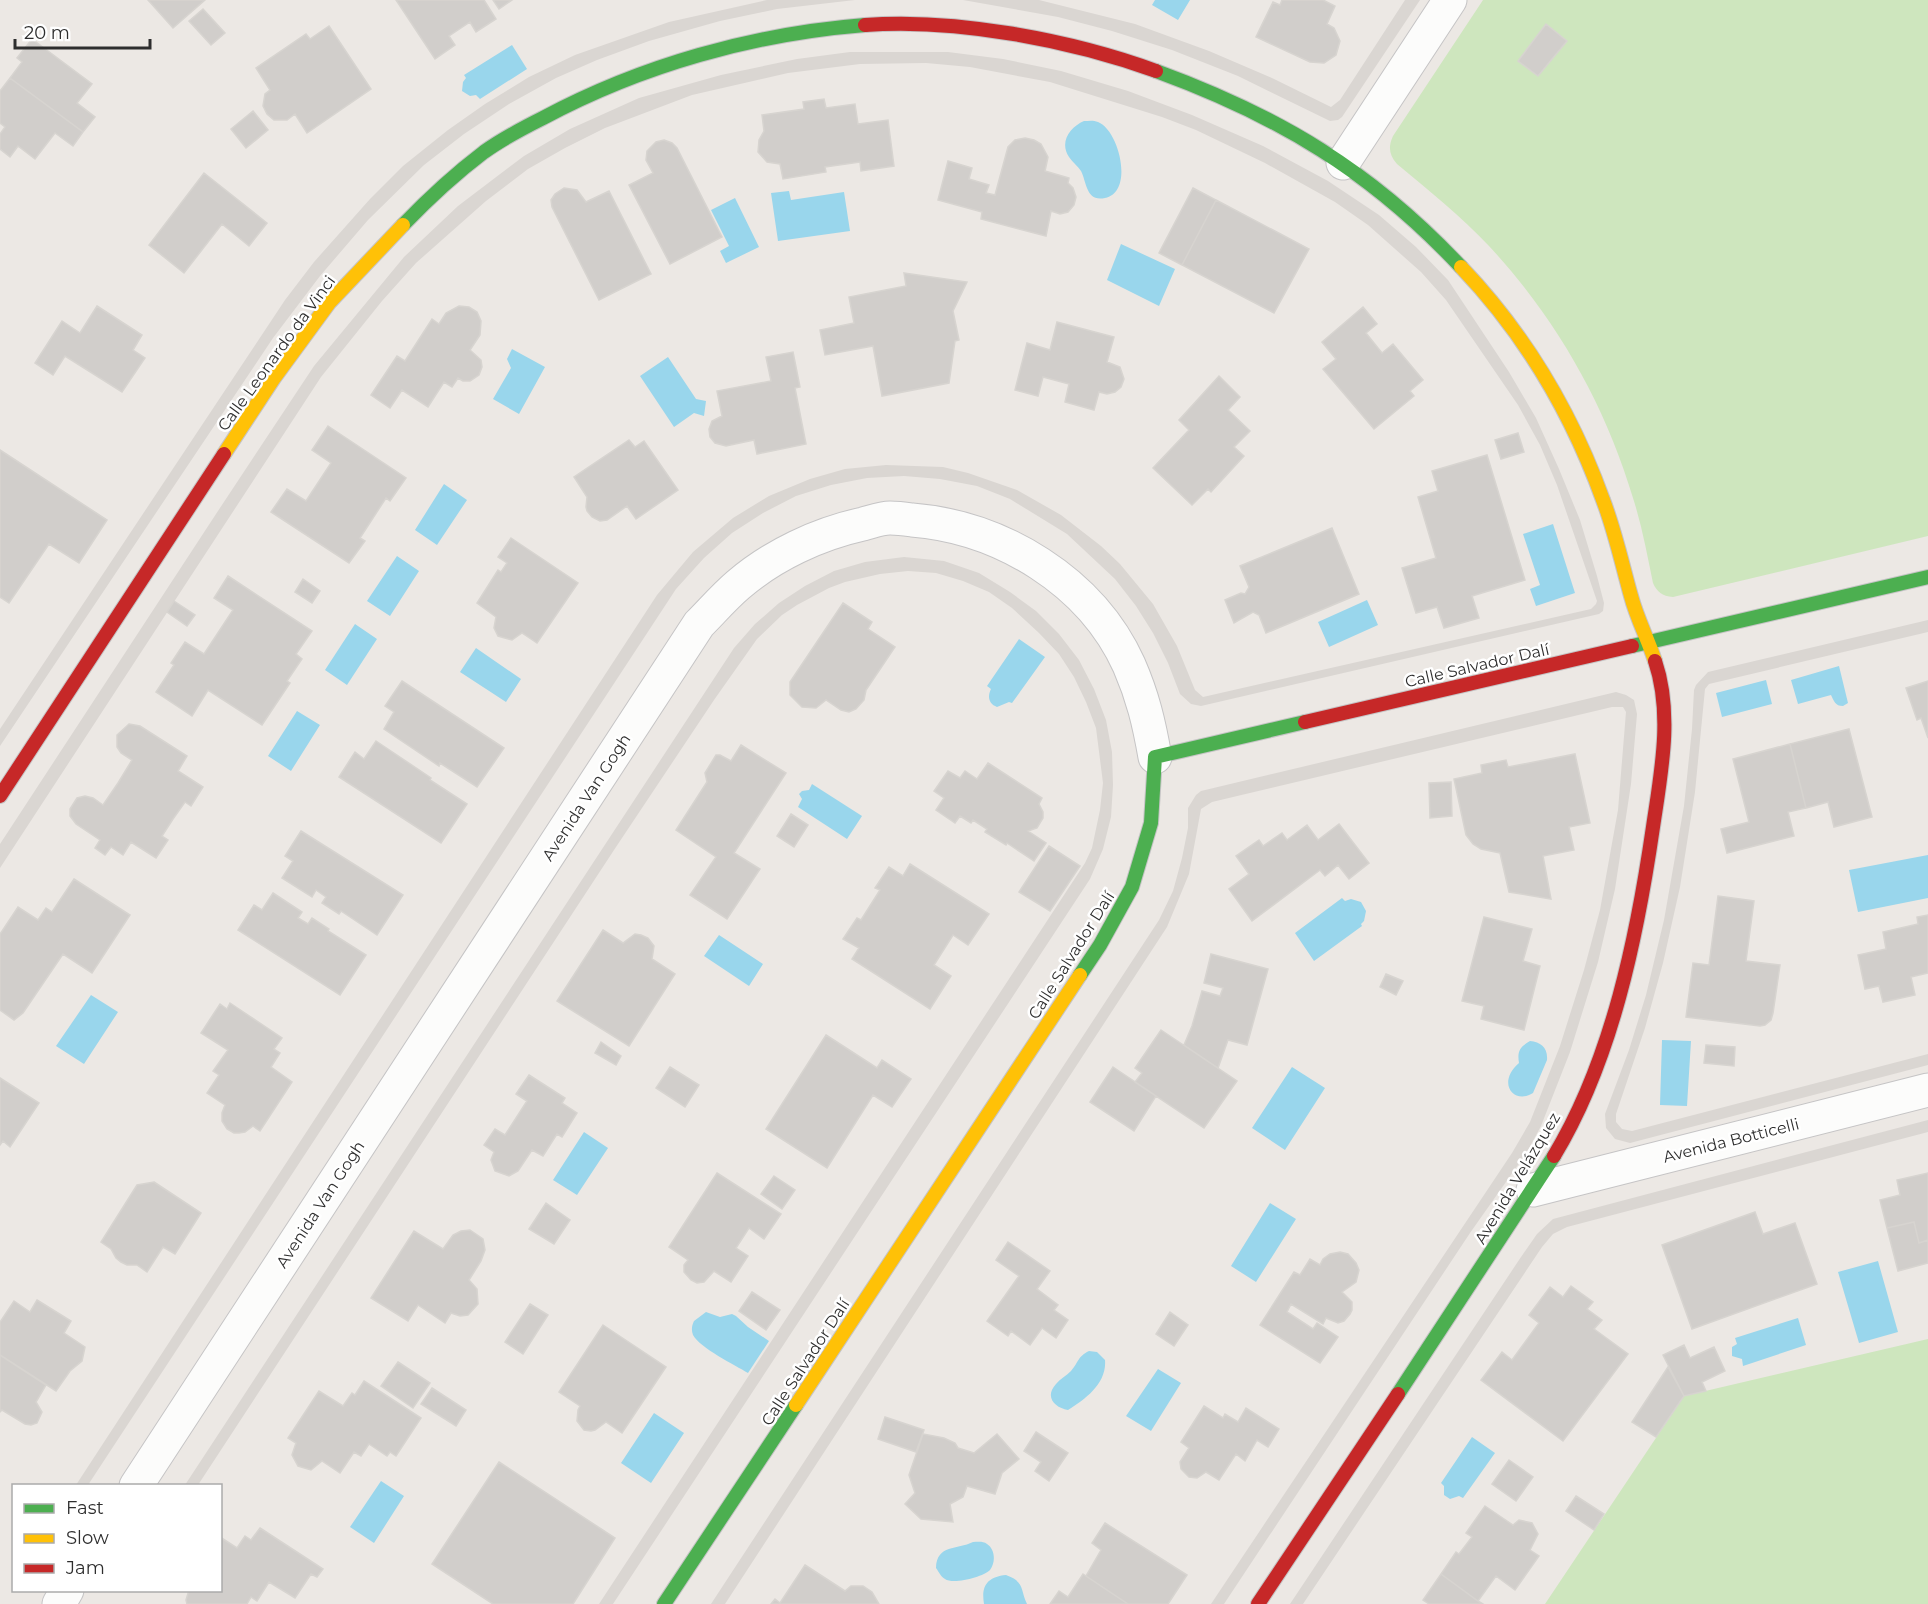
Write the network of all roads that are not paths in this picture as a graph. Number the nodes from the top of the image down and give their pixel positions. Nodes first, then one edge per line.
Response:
1 (1450, 0) edge
2 (1343, 163) junction
3 (1928, 577) edge
4 (1647, 643) junction
5 (1155, 757) junction
6 (0, 796) edge
7 (1928, 1090) edge
8 (1533, 1190) junction
9 (137, 1484) edge
10 (664, 1604) edge
11 (1258, 1604) edge

1 - 2 street
2 - 4 street, Calle Leonardo da Vinci
2 - 6 street, Calle Leonardo da Vinci
3 - 4 street, Calle Salvador Dalí
4 - 5 street, Calle Salvador Dalí
4 - 8 street, Avenida Velázquez
5 - 9 street, Avenida Van Gogh
5 - 10 street, Calle Salvador Dalí
7 - 8 street, Avenida Botticelli
8 - 11 street, Avenida Velázquez

